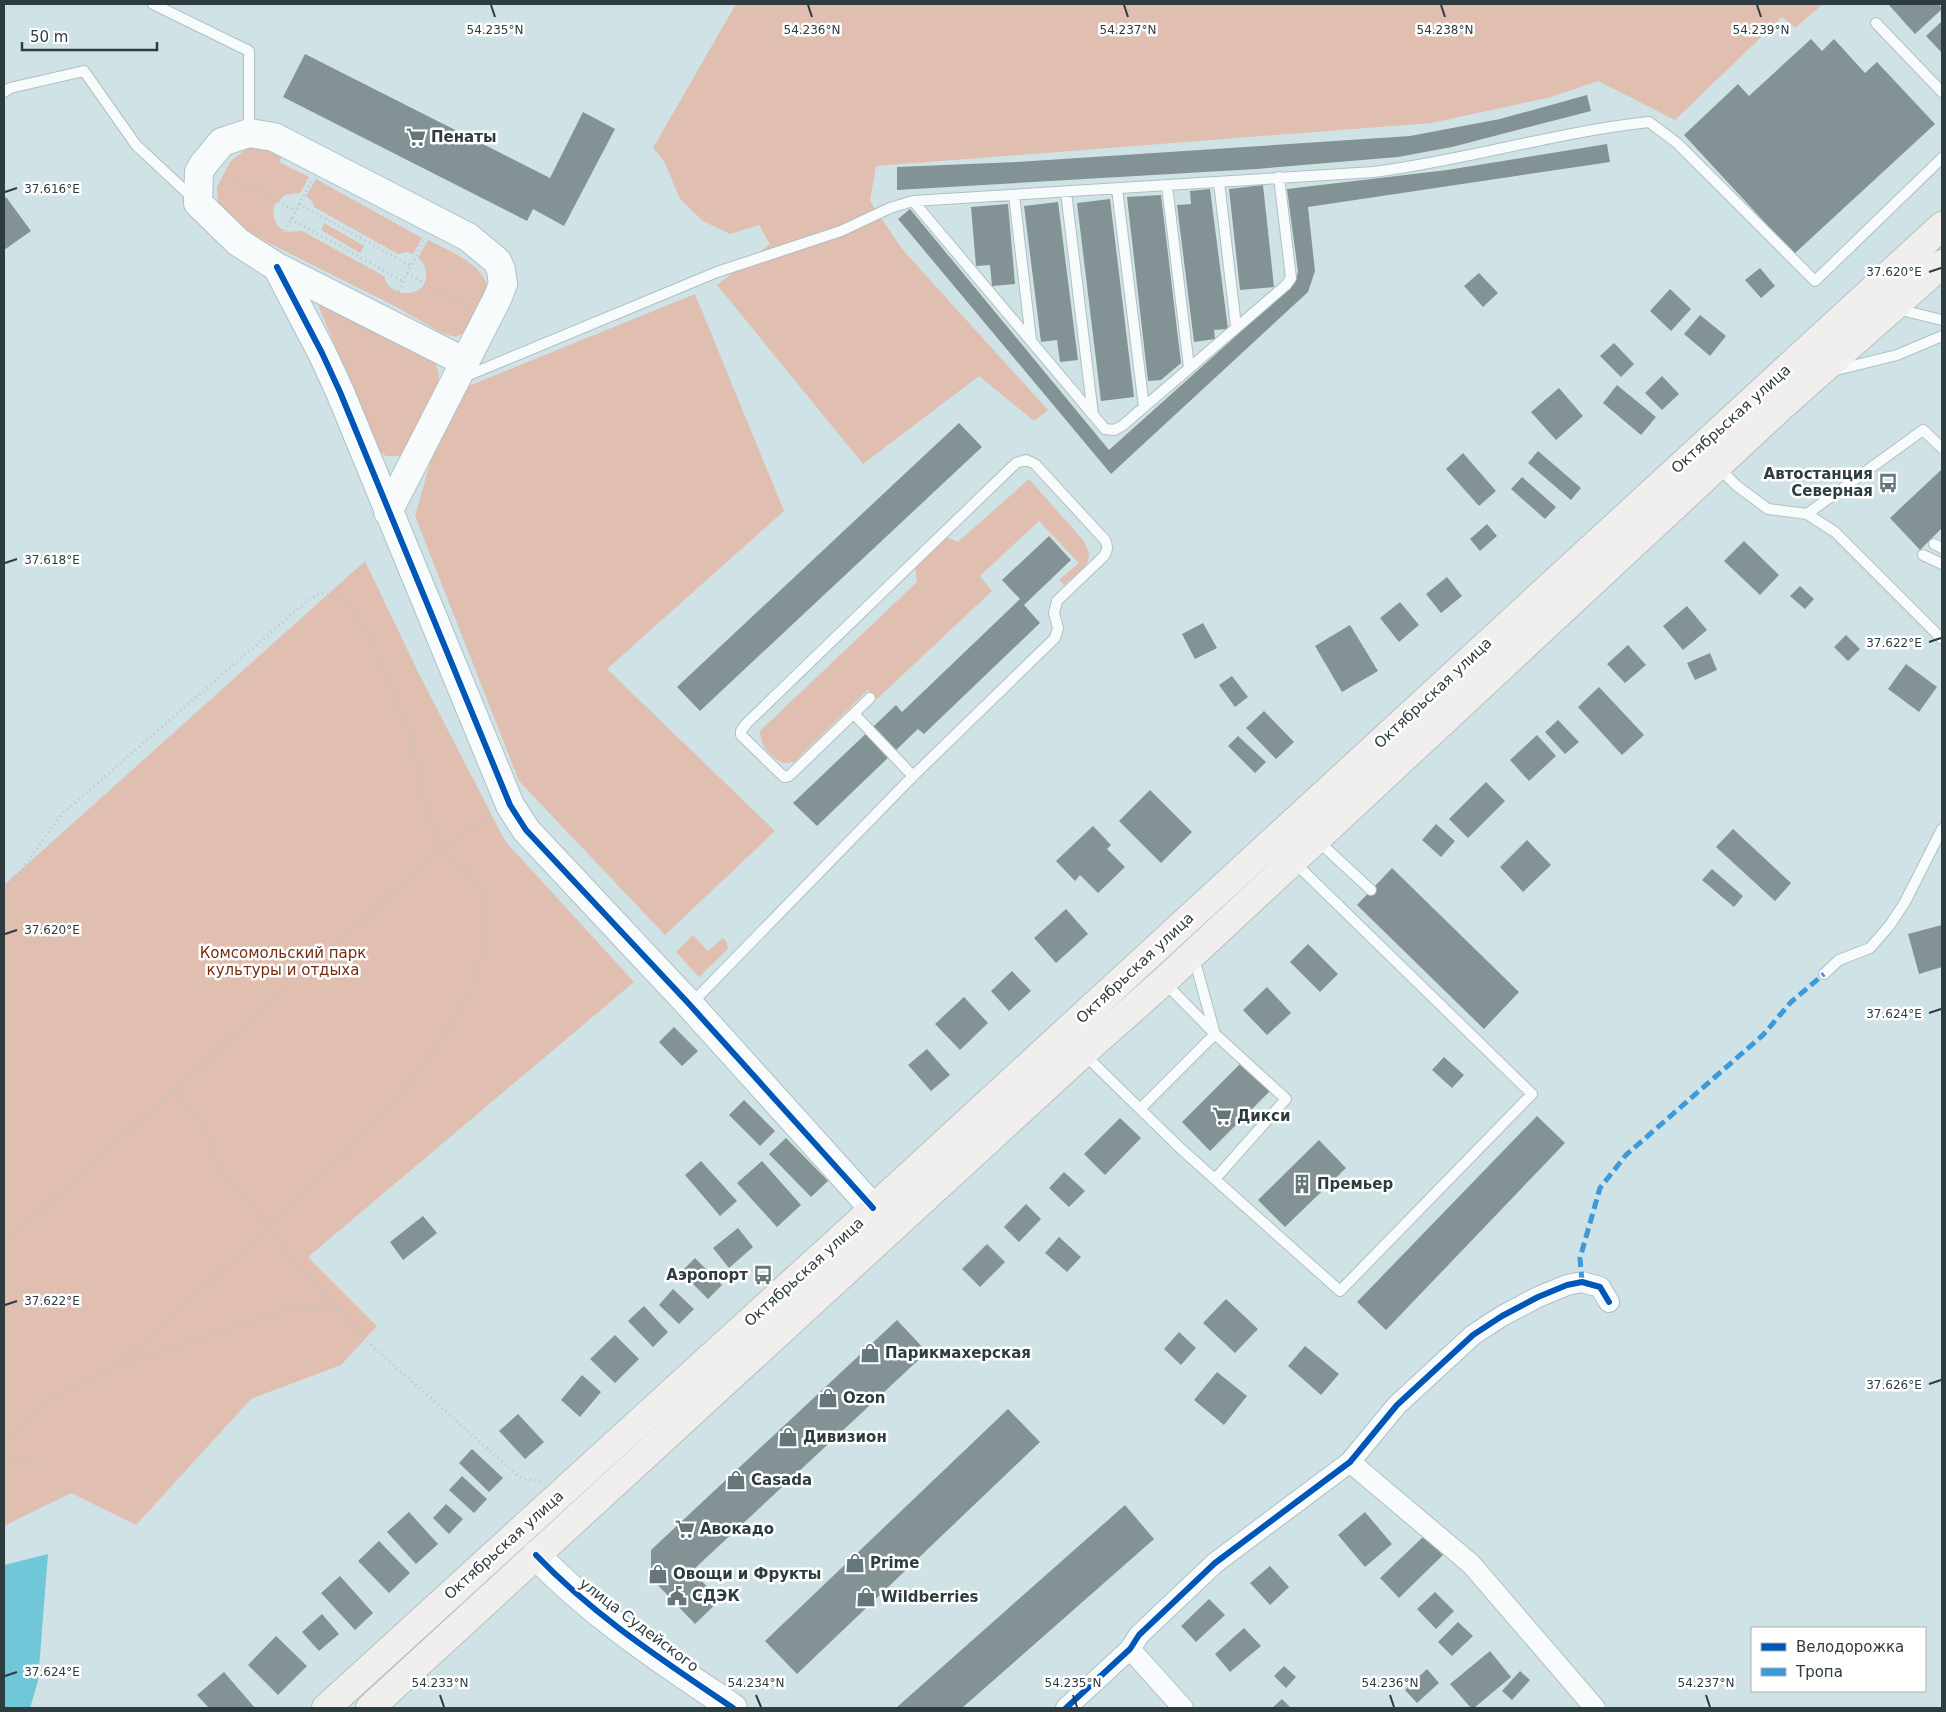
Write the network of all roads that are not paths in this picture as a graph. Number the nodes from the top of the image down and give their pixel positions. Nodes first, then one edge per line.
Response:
1 (154, 4) edge
2 (1876, 23) dead end
3 (4, 92) edge
4 (1942, 92) edge
5 (249, 133) junction
6 (1942, 158) edge
7 (1279, 177) junction
8 (1219, 182) junction
9 (1167, 186) junction
10 (1117, 189) junction
11 (1066, 192) junction
12 (1014, 195) junction
13 (913, 201) junction
14 (198, 203) junction
15 (1942, 226) edge
16 (1942, 264) edge
17 (277, 267) junction
18 (1893, 308) junction
19 (1942, 320) edge
20 (1236, 326) junction
21 (1942, 336) edge
22 (1031, 342) junction
23 (1189, 367) junction
24 (461, 371) junction
25 (1817, 375) junction
26 (1144, 407) junction
27 (1093, 415) junction
28 (1942, 448) edge
29 (1717, 467) junction
30 (388, 512) junction
31 (1806, 514) junction
32 (1923, 555) dead end
33 (1942, 564) edge
34 (1942, 639) edge
35 (870, 698) dead end
36 (854, 714) junction
37 (913, 776) junction
38 (1942, 829) edge
39 (1316, 840) junction
40 (1293, 861) junction
41 (1371, 890) dead end
42 (1193, 954) junction
43 (1824, 974) dead end
44 (1164, 981) junction
45 (690, 1005) junction
46 (1215, 1034) junction
47 (1083, 1053) junction
48 (1140, 1109) junction
49 (1215, 1179) junction
50 (874, 1208) junction
51 (892, 1228) junction
52 (1608, 1302) dead end
53 (1350, 1462) junction
54 (515, 1534) junction
55 (536, 1555) junction
56 (1130, 1649) junction
57 (326, 1708) edge
58 (370, 1708) edge
59 (733, 1708) edge
60 (1066, 1708) edge
61 (1182, 1708) edge
62 (1595, 1708) edge

1 - 5 lane
2 - 4 lane
3 - 14 lane
5 - 14 street
5 - 24 street
6 - 7 lane
7 - 8 lane
7 - 20 lane
8 - 9 lane
8 - 20 lane
9 - 10 lane
9 - 23 lane
10 - 11 lane
10 - 26 lane
11 - 12 lane
11 - 27 lane
12 - 13 lane
12 - 22 lane
13 - 22 lane
13 - 24 lane
14 - 17 street
15 - 50 main road, Октябрьская улица
16 - 18 main road, Октябрьская улица
17 - 24 street
17 - 30 street
18 - 19 lane
18 - 25 main road, Октябрьская улица
20 - 23 lane
21 - 25 lane
22 - 27 lane
23 - 26 lane
24 - 30 street
25 - 29 main road, Октябрьская улица
26 - 27 lane
28 - 31 lane
29 - 31 lane
29 - 39 main road, Октябрьская улица
30 - 45 street
31 - 34 lane
32 - 33 lane
35 - 36 lane
36 - 37 lane
36 - 37 lane
37 - 45 lane
38 - 43 lane
39 - 40 main road, Октябрьская улица
39 - 41 lane
40 - 42 main road, Октябрьская улица
40 - 49 lane
42 - 44 main road, Октябрьская улица
42 - 46 lane
44 - 46 lane
44 - 47 main road, Октябрьская улица
45 - 50 street
46 - 48 lane
46 - 49 lane
47 - 48 lane
47 - 51 main road, Октябрьская улица
48 - 49 lane
50 - 51 main road
50 - 54 main road, Октябрьская улица
51 - 55 main road, Октябрьская улица
52 - 53 street
53 - 56 street
53 - 62 street
54 - 55 main road, улица Судейского
54 - 57 main road, Октябрьская улица
55 - 58 main road, Октябрьская улица
55 - 59 street, улица Судейского
56 - 60 street
56 - 61 street

